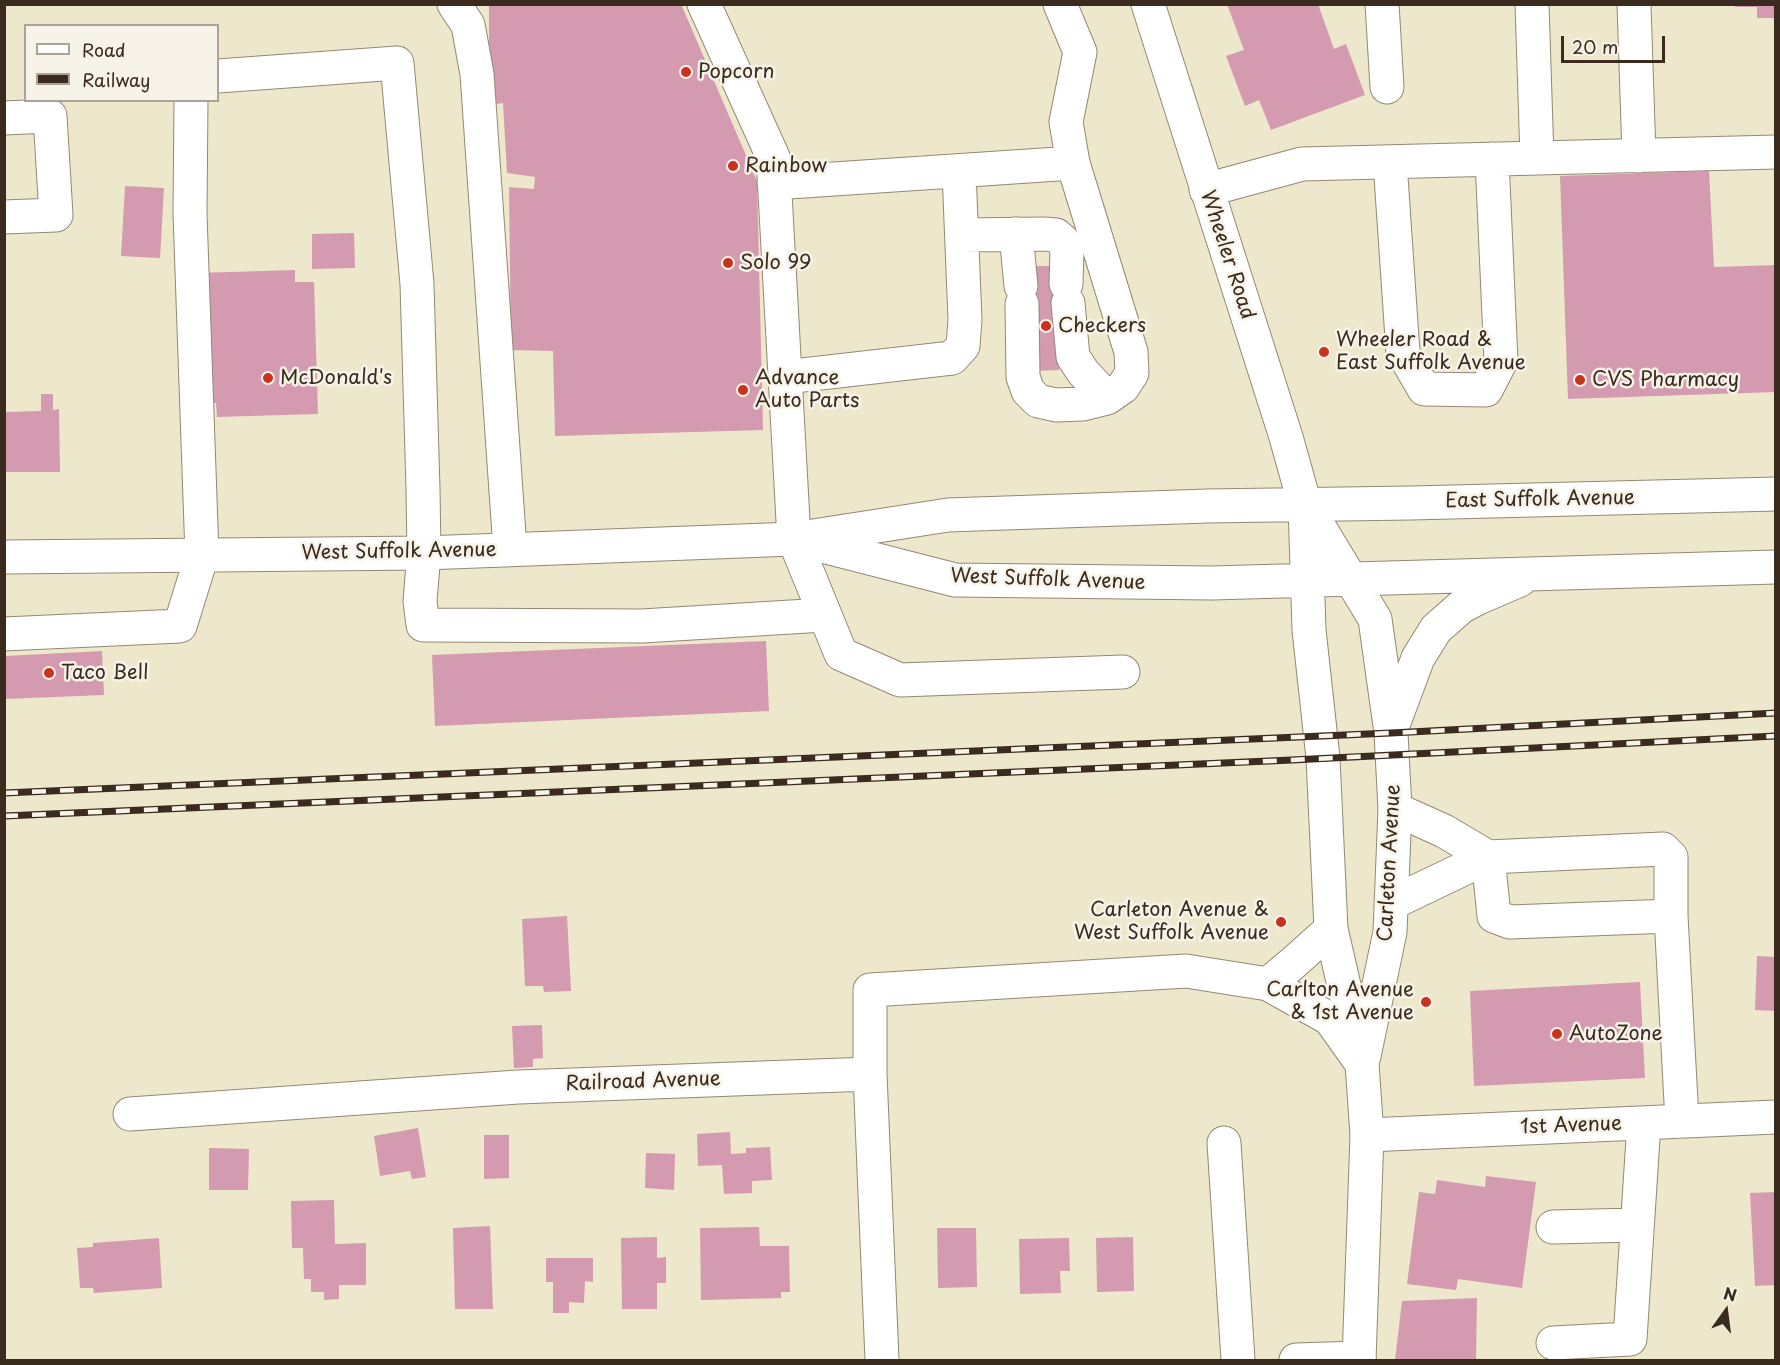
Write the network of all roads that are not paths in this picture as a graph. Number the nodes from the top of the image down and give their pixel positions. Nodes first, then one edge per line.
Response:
1 (454, 4) edge
2 (704, 4) edge
3 (1060, 4) edge
4 (1148, 4) edge
5 (1382, 4) edge
6 (1532, 4) edge
7 (1634, 4) edge
8 (219, 76) edge
9 (1387, 87) dead end
10 (191, 102) edge
11 (4, 118) edge
12 (1776, 152) edge
13 (1639, 156) junction
14 (1537, 158) junction
15 (1492, 159) junction
16 (1390, 162) junction
17 (1073, 163) junction
18 (959, 171) junction
19 (774, 183) junction
20 (1206, 190) junction
21 (4, 217) edge
22 (1016, 234) junction
23 (962, 235) junction
24 (785, 377) junction
25 (1107, 398) junction
26 (1776, 494) edge
27 (1305, 505) junction
28 (794, 539) junction
29 (510, 549) junction
30 (424, 553) junction
31 (202, 555) junction
32 (4, 557) edge
33 (1776, 567) edge
34 (1538, 573) junction
35 (1350, 579) junction
36 (1306, 580) junction
37 (824, 615) junction
38 (4, 634) edge
39 (1123, 672) dead end
40 (1391, 733) junction
41 (1321, 734) joint
42 (1395, 809) junction
43 (1488, 857) junction
44 (1392, 903) junction
45 (1671, 916) junction
46 (1330, 929) junction
47 (1268, 984) junction
48 (1362, 1064) junction
49 (870, 1074) junction
50 (130, 1114) dead end
51 (1776, 1117) edge
52 (1682, 1121) junction
53 (1644, 1123) junction
54 (1367, 1135) junction
55 (1224, 1143) dead end
56 (1636, 1225) junction
57 (1553, 1227) dead end
58 (1553, 1343) dead end
59 (1359, 1359) edge
60 (882, 1360) edge
61 (1238, 1360) edge
62 (1296, 1360) edge

1 - 29 main road
2 - 19 main road
3 - 17 main road
4 - 20 main road, Wheeler Road
5 - 9 main road
6 - 14 main road
7 - 13 main road
8 - 30 main road
10 - 31 main road
11 - 21 main road
12 - 13 main road
13 - 14 main road
14 - 15 main road
15 - 16 main road
15 - 16 main road
16 - 20 main road
17 - 18 main road
17 - 25 main road
18 - 19 main road
18 - 23 main road
19 - 24 main road
20 - 27 main road, Wheeler Road
22 - 23 main road
22 - 25 main road
22 - 25 main road
23 - 24 main road
24 - 28 main road
26 - 27 main road, East Suffolk Avenue
27 - 28 main road, West Suffolk Avenue
27 - 35 main road, Wheeler Road
27 - 36 main road, Wheeler Road
28 - 29 main road, West Suffolk Avenue
28 - 36 main road, West Suffolk Avenue
28 - 37 main road
29 - 30 main road, West Suffolk Avenue
30 - 31 main road, West Suffolk Avenue
30 - 37 main road
31 - 32 main road, West Suffolk Avenue
31 - 38 main road
33 - 34 main road
34 - 35 main road
34 - 40 main road
35 - 36 main road
35 - 40 main road, Wheeler Road
36 - 41 main road, Wheeler Road
37 - 39 main road
40 - 42 main road, Carleton Avenue
41 - 46 main road, Carleton Avenue
42 - 43 main road
42 - 44 main road, Carleton Avenue
43 - 44 main road
43 - 45 main road
43 - 45 main road
44 - 48 main road, Carleton Avenue
45 - 52 main road
46 - 47 main road
46 - 48 main road, Carleton Avenue
47 - 48 main road
47 - 49 main road
48 - 54 main road, Carleton Avenue
49 - 50 main road, Railroad Avenue
49 - 60 main road
51 - 52 main road, 1st Avenue
52 - 53 main road, 1st Avenue
53 - 54 main road, 1st Avenue
53 - 56 main road
54 - 59 main road, Carleton Avenue
55 - 61 main road
56 - 57 main road
56 - 58 main road
59 - 62 main road

